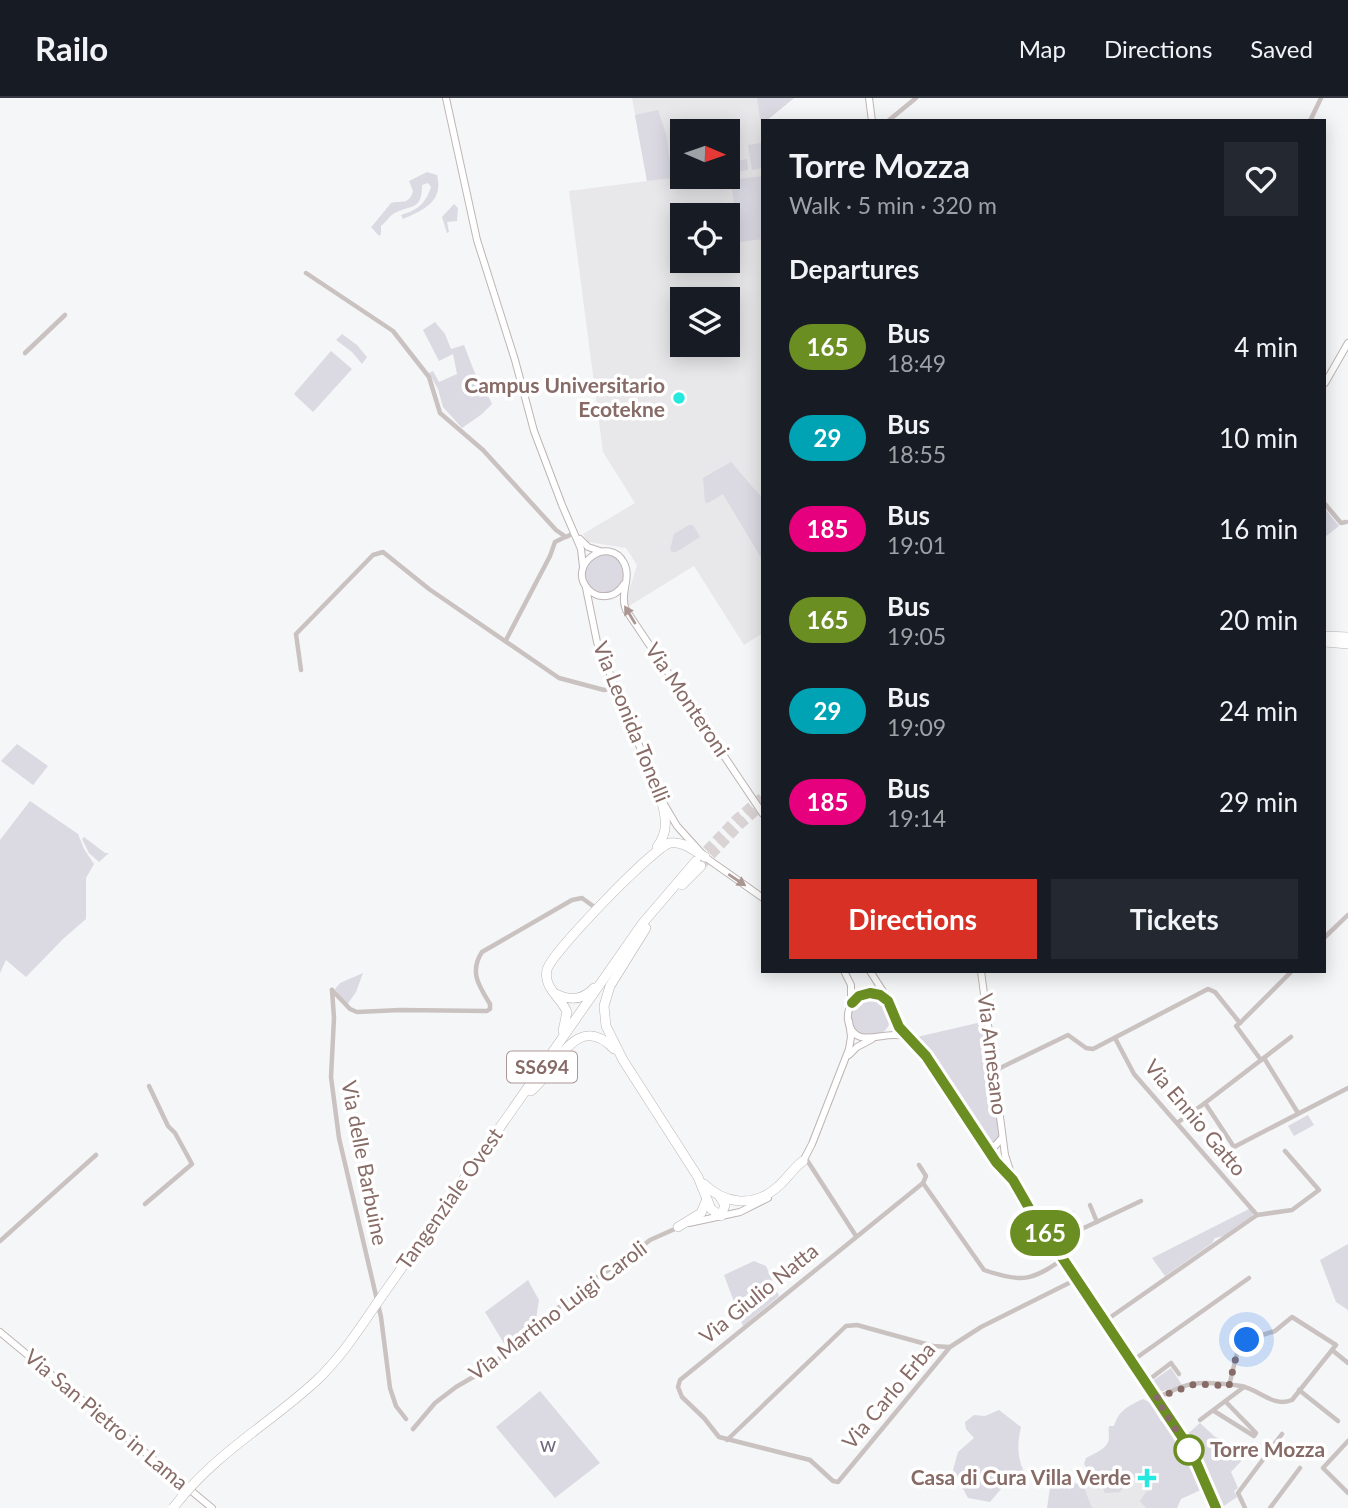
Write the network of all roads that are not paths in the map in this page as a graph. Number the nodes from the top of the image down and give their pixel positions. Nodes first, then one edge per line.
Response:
1 (446, 98) edge
2 (869, 98) edge
3 (916, 98) edge
4 (1321, 98) edge
5 (872, 119) edge
6 (890, 119) edge
7 (1311, 119) edge
8 (306, 273) dead end
9 (65, 315) dead end
10 (1347, 344) edge
11 (25, 353) dead end
12 (1326, 381) edge
13 (1326, 505) edge
14 (1346, 522) dead end
15 (576, 534) junction
16 (566, 537) junction
17 (605, 551) junction
18 (583, 567) junction
19 (624, 584) junction
20 (586, 587) junction
21 (1326, 636) edge
22 (1348, 638) edge
23 (506, 640) junction
24 (1326, 642) edge
25 (1348, 643) edge
26 (301, 670) dead end
27 (615, 688) junction
28 (661, 799) junction
29 (761, 811) edge
30 (652, 855) junction
31 (701, 861) junction
32 (761, 897) edge
33 (598, 909) junction
34 (1348, 915) edge
35 (646, 928) junction
36 (1326, 936) edge
37 (623, 951) junction
38 (845, 973) edge
39 (871, 973) edge
40 (983, 973) edge
41 (1290, 973) edge
42 (556, 995) junction
43 (888, 1001) junction
44 (849, 1008) junction
45 (894, 1016) junction
46 (849, 1021) junction
47 (1240, 1023) junction
48 (882, 1036) junction
49 (1291, 1037) dead end
50 (1115, 1038) junction
51 (874, 1039) junction
52 (913, 1041) junction
53 (1262, 1059) junction
54 (622, 1060) junction
55 (843, 1065) junction
56 (994, 1071) junction
57 (149, 1087) dead end
58 (531, 1087) junction
59 (1348, 1088) edge
60 (1205, 1102) junction
61 (1298, 1112) junction
62 (1177, 1123) junction
63 (1002, 1138) junction
64 (986, 1143) junction
65 (1285, 1151) dead end
66 (96, 1155) dead end
67 (1005, 1155) junction
68 (993, 1156) junction
69 (804, 1159) junction
70 (919, 1165) dead end
71 (698, 1177) junction
72 (1013, 1180) junction
73 (923, 1183) junction
74 (706, 1194) junction
75 (720, 1198) junction
76 (1141, 1201) dead end
77 (145, 1203) dead end
78 (1090, 1205) dead end
79 (1072, 1213) dead end
80 (1257, 1214) junction
81 (721, 1216) junction
82 (1097, 1222) junction
83 (678, 1227) junction
84 (1080, 1230) junction
85 (856, 1236) junction
86 (0, 1241) edge
87 (1052, 1243) junction
88 (1063, 1259) junction
89 (1249, 1278) dead end
90 (1077, 1279) junction
91 (396, 1281) junction
92 (1105, 1321) junction
93 (0, 1332) edge
94 (950, 1347) junction
95 (1332, 1350) junction
96 (1132, 1361) junction
97 (1348, 1363) edge
98 (1179, 1374) dead end
99 (1146, 1382) junction
100 (1229, 1386) junction
101 (1244, 1387) junction
102 (1300, 1390) junction
103 (1156, 1398) junction
104 (1226, 1402) junction
105 (1214, 1411) junction
106 (406, 1419) dead end
107 (1200, 1420) dead end
108 (1338, 1421) dead end
109 (413, 1429) dead end
110 (1282, 1434) dead end
111 (727, 1441) junction
112 (1347, 1445) edge
113 (1300, 1468) dead end
114 (1348, 1493) edge
115 (173, 1508) edge
116 (180, 1508) edge
117 (212, 1508) edge
118 (1216, 1508) edge
119 (1245, 1508) edge
120 (1270, 1508) edge

1 - 15 main road
2 - 5 main road
3 - 6 street
4 - 7 street
8 - 16 street
9 - 11 street
10 - 12 main road
13 - 14 street
15 - 16 street
15 - 17 main road
15 - 18 main road
16 - 23 street
17 - 18 main road
17 - 19 main road, Via Monteroni
18 - 20 main road
19 - 20 main road
29 -> 19 main road, Via Monteroni
20 - 27 main road, Via Leonida Tonelli
21 - 22 highway
23 - 26 street
23 - 27 street
24 - 25 highway
27 - 28 main road, Via Leonida Tonelli
28 - 30 highway
28 - 31 main road, Via Leonida Tonelli
30 - 31 highway
30 - 33 highway
31 -> 32 main road, Via Leonida Tonelli
31 - 35 highway, Tangenziale Ovest / SS694
31 - 37 highway, Tangenziale Ovest / SS694
33 - 42 highway
33 - 106 street, Via delle Barbuine
34 - 36 street
35 - 54 highway
35 - 58 highway, Tangenziale Ovest / SS694
37 - 42 highway
37 - 58 highway, Tangenziale Ovest / SS694
38 - 44 main road
39 - 43 main road
40 - 56 main road, Via Arnesano
41 - 47 street
42 - 58 highway
43 - 44 main road
43 - 45 main road
44 - 46 main road
45 - 48 main road
45 - 52 main road
46 - 51 main road
46 - 55 main road, Via Martino Luigi Caroli
47 - 50 street
47 - 53 street
48 - 51 main road
48 - 52 main road
49 - 53 street
50 - 56 street
50 - 62 street, Via Ennio Gatto
51 - 55 main road, Via Martino Luigi Caroli
52 - 64 main road
53 - 60 street
53 - 61 street
54 - 58 highway
54 - 71 highway
55 - 69 main road, Via Martino Luigi Caroli
56 - 63 main road, Via Arnesano
57 - 77 street
58 - 91 highway, Tangenziale Ovest / SS694
59 - 61 street
60 - 61 street
60 - 62 street
62 - 80 street, Via Ennio Gatto
63 - 64 main road
63 - 67 main road
64 - 67 main road
64 - 68 main road
65 - 80 street
66 - 86 street
67 - 68 main road
67 - 72 main road
68 - 72 main road
69 - 75 highway
69 - 81 main road, Via Martino Luigi Caroli
69 - 85 street
70 - 73 street
71 - 74 highway
71 - 75 highway
72 - 87 main road
73 - 85 street, Via Giulio Natta
73 - 88 street
74 - 81 highway
74 - 83 highway
75 - 81 highway
76 - 82 street
78 - 82 street
79 - 84 street
80 - 92 street
81 - 83 main road, Via Martino Luigi Caroli
82 - 84 street
83 - 109 street, Via Martino Luigi Caroli
84 - 87 street
85 - 111 street, Via Giulio Natta
87 - 88 main road
88 - 90 main road
89 - 96 street
90 - 92 main road
90 - 94 street, Via Carlo Erba
91 - 115 highway, Tangenziale Ovest / SS694, bridge
91 - 116 highway, Tangenziale Ovest / SS694, bridge
92 - 96 main road
93 - 117 main road, Via San Pietro in Lama
94 - 111 street
94 - 111 street, Via Carlo Erba
95 - 97 street
95 - 100 street
95 - 102 street
96 - 99 main road
98 - 99 street
99 - 103 main road
100 - 101 street
100 - 103 street
101 - 102 street
101 - 104 street
102 - 108 street
103 - 118 main road
104 - 105 street
104 - 105 street
105 - 107 street
110 - 119 street
112 - 114 street
113 - 120 street

